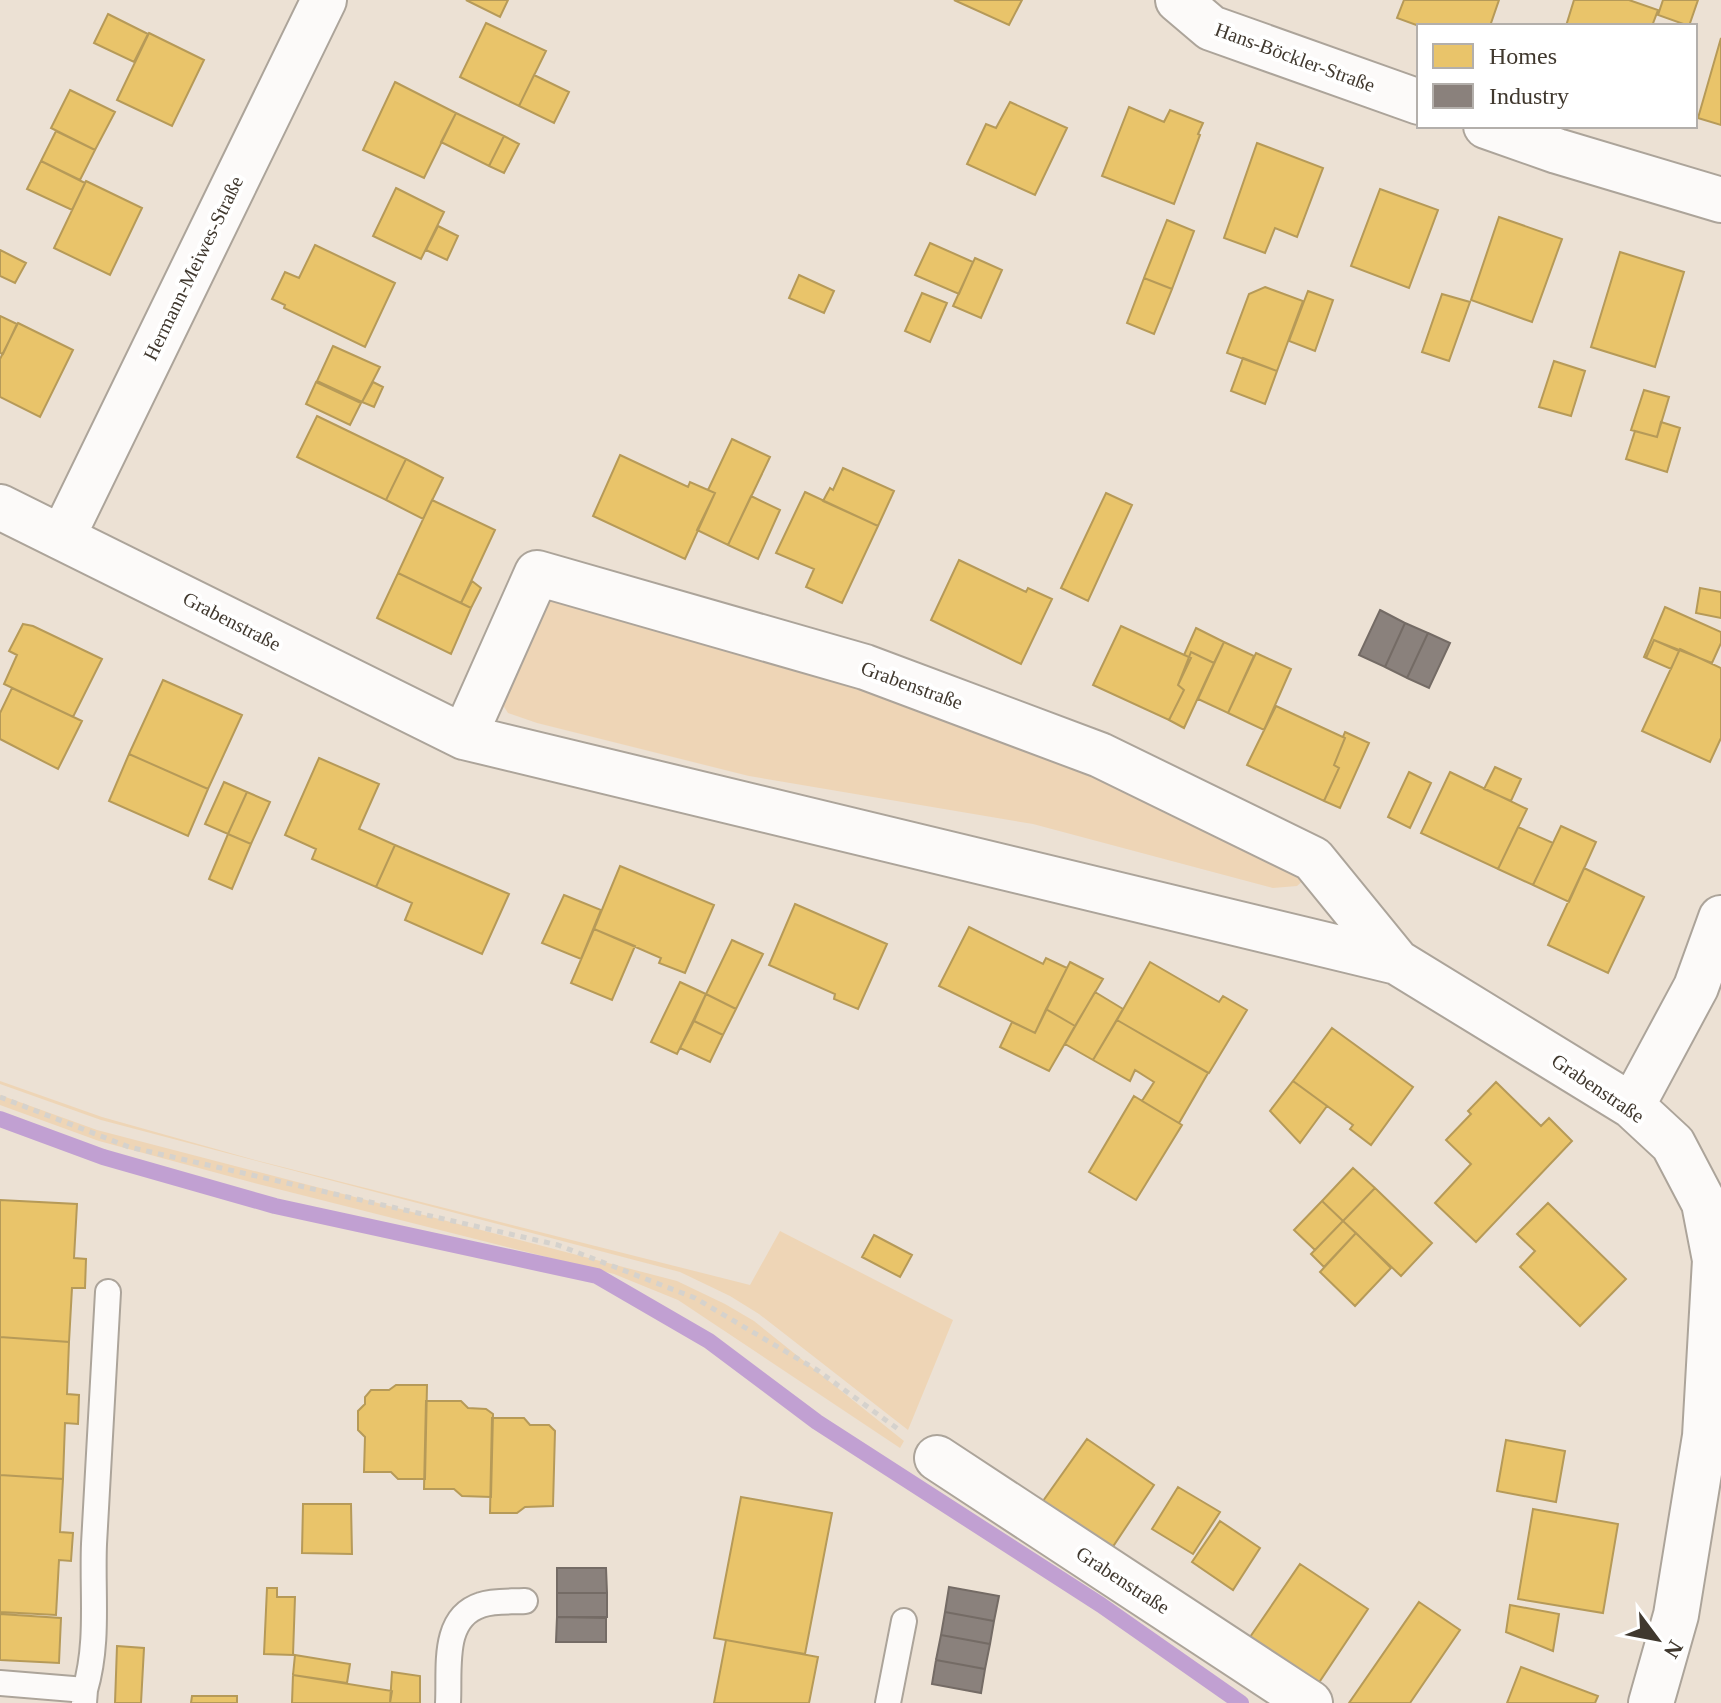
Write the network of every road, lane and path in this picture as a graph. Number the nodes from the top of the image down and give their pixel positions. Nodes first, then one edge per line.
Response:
1 (324, 0) edge
2 (1178, 0) edge
3 (1417, 101) edge
4 (1492, 128) edge
5 (1721, 200) edge
6 (0, 507) edge
7 (63, 536) junction
8 (464, 737) junction
9 (1721, 918) edge
10 (1397, 962) junction
11 (0, 1097) edge
12 (1632, 1106) junction
13 (108, 1292) dead end
14 (937, 1458) joint
15 (525, 1601) dead end
16 (904, 1621) dead end
17 (0, 1683) edge
18 (85, 1697) edge
19 (448, 1703) edge
20 (888, 1703) edge
21 (1310, 1703) edge
22 (1651, 1703) edge

1 - 7 street, Hermann-Meiwes-Straße
2 - 3 street, Hans-Böckler-Straße
4 - 5 street
6 - 7 street, Grabenstraße
7 - 8 street, Grabenstraße
8 - 10 street, Grabenstraße
8 - 10 street, Grabenstraße
9 - 12 street
10 - 12 street, Grabenstraße
11 - 14 path
12 - 22 street, Grabenstraße
13 - 18 lane
14 - 21 street, Grabenstraße
15 - 19 lane
16 - 20 lane
17 - 18 lane

